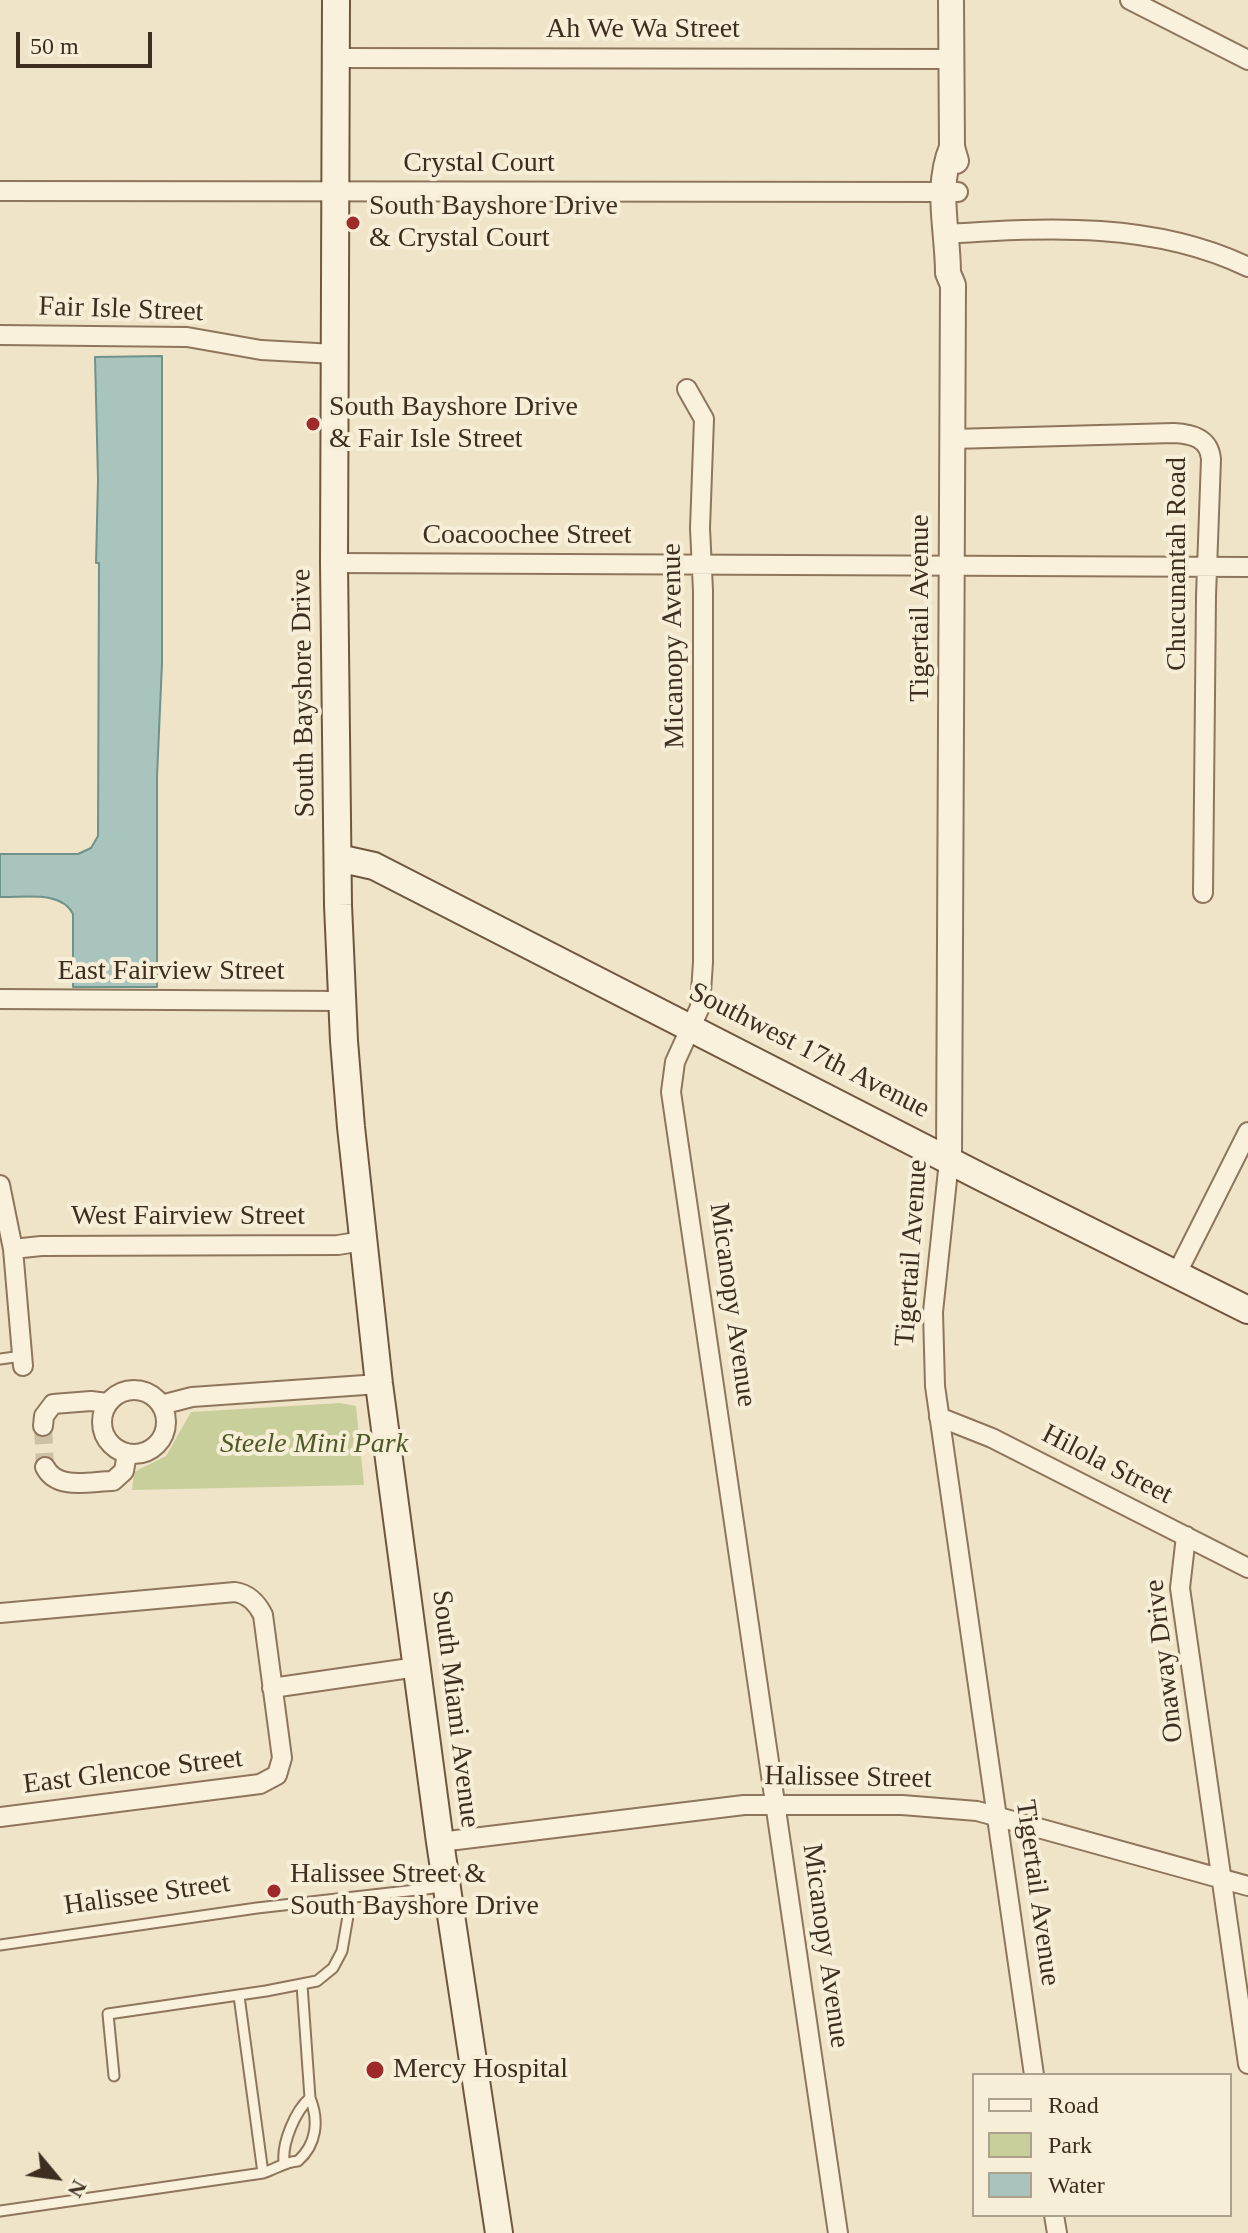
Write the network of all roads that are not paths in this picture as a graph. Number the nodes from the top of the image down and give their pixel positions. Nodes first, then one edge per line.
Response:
1 (336, 0) edge
2 (951, 0) edge
3 (1130, 0) edge
4 (336, 58) junction
5 (951, 59) junction
6 (1248, 60) edge
7 (0, 191) edge
8 (336, 192) junction
9 (950, 192) junction
10 (955, 233) junction
11 (1248, 267) edge
12 (0, 335) edge
13 (335, 354) junction
14 (687, 389) dead end
15 (952, 439) junction
16 (334, 563) junction
17 (952, 564) junction
18 (702, 565) junction
19 (1207, 566) junction
20 (1248, 567) edge
21 (338, 858) junction
22 (1203, 893) dead end
23 (0, 999) edge
24 (341, 1001) junction
25 (691, 1026) junction
26 (1248, 1132) edge
27 (949, 1161) junction
28 (1, 1194) edge
29 (363, 1241) junction
30 (6, 1251) edge
31 (1177, 1273) junction
32 (1248, 1310) edge
33 (0, 1359) edge
34 (22, 1361) joint
35 (379, 1384) junction
36 (107, 1403) junction
37 (161, 1405) junction
38 (939, 1417) junction
39 (43, 1426) dead end
40 (127, 1453) junction
41 (45, 1467) dead end
42 (1186, 1536) junction
43 (1248, 1568) edge
44 (0, 1613) edge
45 (417, 1667) junction
46 (272, 1688) junction
47 (776, 1803) junction
48 (996, 1816) junction
49 (0, 1817) edge
50 (440, 1842) junction
51 (1221, 1878) junction
52 (446, 1886) junction
53 (1248, 1886) edge
54 (345, 1898) junction
55 (0, 1945) edge
56 (302, 1985) junction
57 (239, 1996) junction
58 (1248, 2064) edge
59 (1034, 2073) edge
60 (114, 2076) dead end
61 (310, 2098) junction
62 (284, 2162) junction
63 (263, 2173) junction
64 (0, 2211) edge
65 (499, 2233) edge
66 (838, 2233) edge

1 - 4 main road, South Bayshore Drive
2 - 5 street, Tigertail Avenue
3 - 6 street
4 - 5 street, Ah We Wa Street
4 - 8 main road, South Bayshore Drive
5 - 9 street, Tigertail Avenue
7 - 8 street, Crystal Court
8 - 9 street, Crystal Court
8 - 13 main road, South Bayshore Drive
9 - 10 street, Tigertail Avenue
10 - 11 street
10 - 15 street, Tigertail Avenue
12 - 13 street, Fair Isle Street
13 - 16 main road, South Bayshore Drive
14 - 18 street, Micanopy Avenue
15 - 17 street, Tigertail Avenue
15 - 19 street, Chucunantah Road
16 - 18 street, Coacoochee Street
16 - 21 main road, South Bayshore Drive
17 - 18 street, Coacoochee Street
17 - 19 street, Coacoochee Street
17 - 27 street, Tigertail Avenue
18 - 25 street, Micanopy Avenue
19 - 20 street, Coacoochee Street
19 - 22 street, Chucunantah Road
21 - 24 main road, South Bayshore Drive
21 - 25 main road, Southwest 17th Avenue
23 - 24 street, East Fairview Street
24 - 29 main road, South Bayshore Drive
25 - 27 main road, Southwest 17th Avenue
25 - 47 street, Micanopy Avenue
26 - 31 street
27 - 31 main road, Southwest 17th Avenue
27 - 38 street, Tigertail Avenue
28 - 30 street
29 - 30 street, West Fairview Street
29 - 35 main road, South Bayshore Drive
30 - 34 street
31 - 32 main road, Southwest 17th Avenue
33 - 34 lane
35 - 37 street
35 - 45 main road, South Miami Avenue
36 - 37 street
36 - 39 street
36 - 40 street
37 - 40 street
38 - 42 street, Hilola Street
38 - 48 street, Tigertail Avenue
40 - 41 street
42 - 43 street, Hilola Street
42 - 51 street, Onaway Drive
44 - 46 street
45 - 46 street
45 - 50 main road, South Miami Avenue
46 - 49 street, East Glencoe Street
47 - 48 street, Halissee Street
47 - 50 street, Halissee Street
47 - 66 street, Micanopy Avenue
48 - 51 street, Halissee Street
48 - 59 street, Tigertail Avenue
50 - 52 main road, South Miami Avenue
51 - 53 street, Halissee Street
51 - 58 street, Onaway Drive
52 - 54 lane, Halissee Street
52 - 65 main road, South Miami Avenue
54 - 55 lane, Halissee Street
54 - 56 lane
56 - 57 lane
56 - 61 lane
57 - 60 lane
57 - 63 lane
61 - 62 lane
61 - 62 lane
62 - 63 lane
63 - 64 lane

